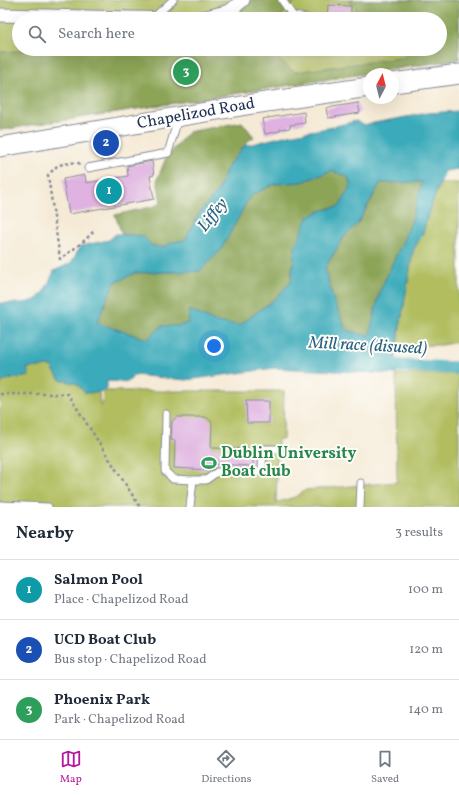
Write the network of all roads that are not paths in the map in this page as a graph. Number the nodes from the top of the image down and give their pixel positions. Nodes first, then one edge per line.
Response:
1 (173, 0) edge
2 (243, 0) edge
3 (282, 0) edge
4 (160, 12) edge
5 (226, 12) edge
6 (290, 12) edge
7 (0, 15) edge
8 (12, 15) edge
9 (459, 74) edge
10 (399, 82) edge
11 (363, 88) edge
12 (178, 117) junction
13 (0, 148) edge
14 (88, 168) road end
15 (166, 414) dead end
16 (280, 450) dead end
17 (193, 480) junction
18 (361, 483) dead end
19 (0, 505) edge
20 (48, 507) edge
21 (190, 507) edge
22 (360, 507) edge

1 - 4 lane
2 - 5 street
3 - 6 lane
7 - 8 street
9 - 10 main road
11 - 12 main road, Chapelizod Road
12 - 13 main road, Chapelizod Road
12 - 14 lane
15 - 17 lane
16 - 17 lane
17 - 21 lane
18 - 22 lane
19 - 20 lane

